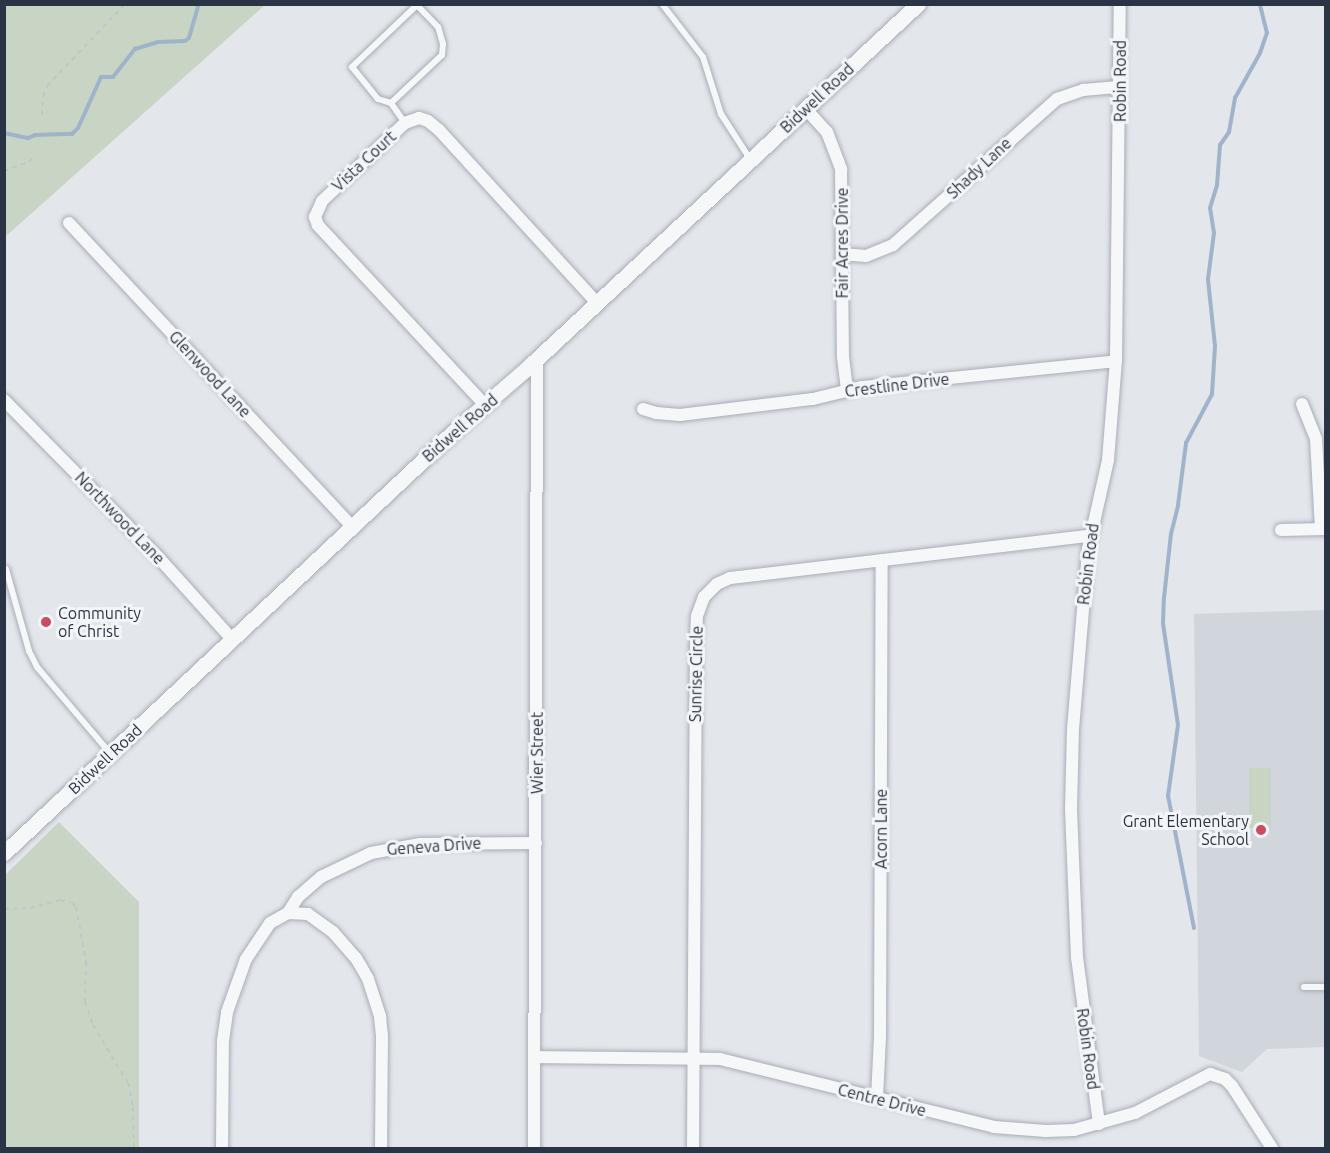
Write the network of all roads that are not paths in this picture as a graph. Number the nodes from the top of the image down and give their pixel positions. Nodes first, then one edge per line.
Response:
1 (662, 4) edge
2 (918, 4) edge
3 (1120, 4) edge
4 (1119, 87) junction
5 (391, 103) junction
6 (806, 109) junction
7 (405, 123) junction
8 (750, 159) junction
9 (69, 223) dead end
10 (842, 254) junction
11 (597, 303) junction
12 (537, 358) junction
13 (1116, 361) junction
14 (847, 389) junction
15 (4, 400) edge
16 (1302, 404) dead end
17 (485, 405) junction
18 (643, 409) dead end
19 (352, 526) junction
20 (1323, 529) edge
21 (1281, 530) dead end
22 (1090, 536) junction
23 (882, 560) junction
24 (6, 569) edge
25 (232, 639) junction
26 (110, 754) junction
27 (536, 843) junction
28 (4, 853) edge
29 (288, 914) junction
30 (1304, 987) dead end
31 (1326, 987) edge
32 (535, 1057) junction
33 (694, 1058) junction
34 (877, 1098) junction
35 (1099, 1124) junction
36 (222, 1149) edge
37 (381, 1149) edge
38 (534, 1149) edge
39 (693, 1149) edge
40 (1272, 1149) edge

1 - 8 lane
2 - 6 street, Bidwell Road
3 - 4 street, Robin Road
4 - 10 street, Shady Lane
4 - 13 street, Robin Road
5 - 5 lane
5 - 7 lane
6 - 8 street, Bidwell Road
6 - 10 street, Fair Acres Drive
7 - 11 street, Vista Court
7 - 17 street, Vista Court
8 - 11 street, Bidwell Road
9 - 19 street, Glenwood Lane
10 - 14 street, Fair Acres Drive
11 - 12 street, Bidwell Road
12 - 17 street, Bidwell Road
12 - 27 street, Wier Street
13 - 14 street, Crestline Drive
13 - 22 street, Robin Road
14 - 18 street, Crestline Drive
15 - 25 street, Northwood Lane
16 - 20 street
17 - 19 street, Bidwell Road
19 - 25 street, Bidwell Road
20 - 21 street
22 - 23 street, Sunrise Circle
22 - 35 street, Robin Road
23 - 33 street, Sunrise Circle
23 - 34 street, Acorn Lane
24 - 26 lane
25 - 26 street, Bidwell Road
26 - 28 street, Bidwell Road
27 - 29 street, Geneva Drive
27 - 32 street, Wier Street
29 - 36 street, Geneva Drive
29 - 37 street
30 - 31 lane
32 - 33 street, Centre Drive
32 - 38 street, Wier Street
33 - 34 street, Centre Drive
33 - 39 street, Sunrise Circle
34 - 35 street, Centre Drive
35 - 40 street, Centre Drive

